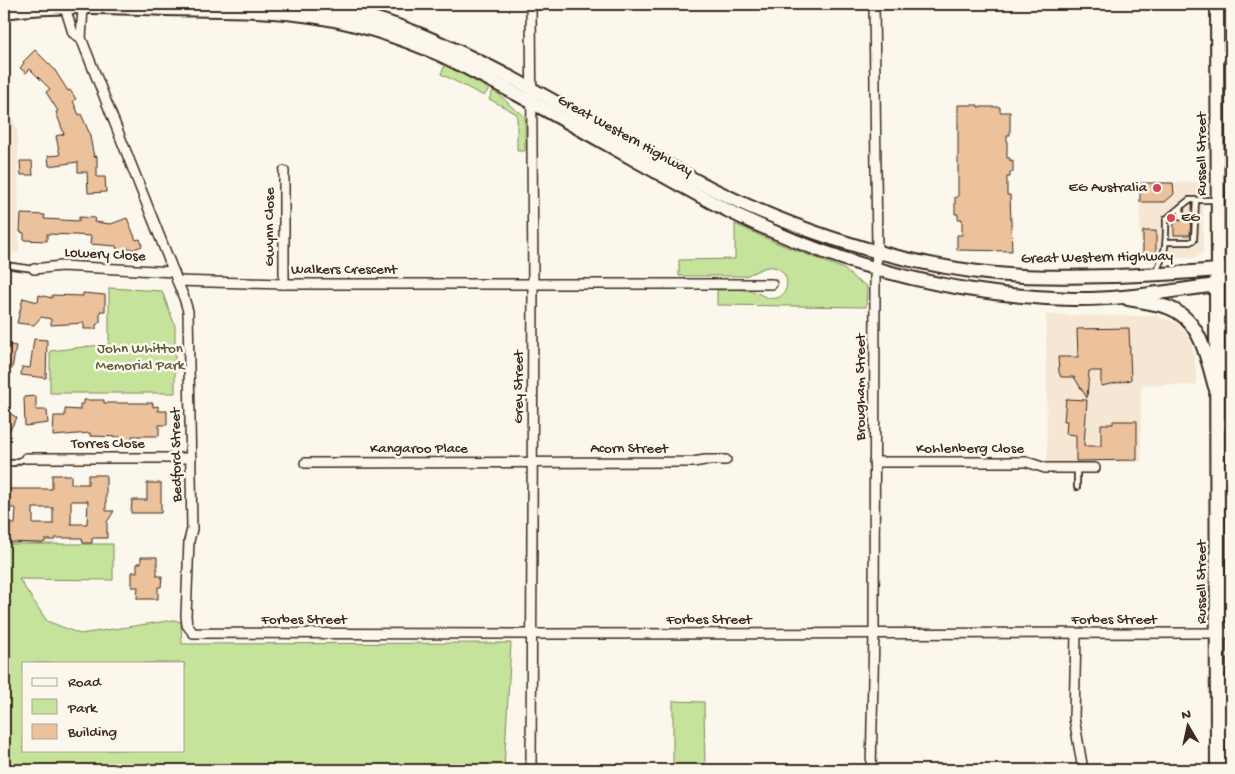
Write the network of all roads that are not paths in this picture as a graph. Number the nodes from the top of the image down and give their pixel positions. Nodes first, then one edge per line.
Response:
1 (22, 4) edge
2 (300, 4) edge
3 (531, 4) edge
4 (874, 4) edge
5 (1217, 4) edge
6 (65, 6) edge
7 (83, 8) junction
8 (4, 10) edge
9 (81, 38) junction
10 (1218, 56) junction
11 (1231, 56) edge
12 (532, 89) junction
13 (532, 103) junction
14 (284, 171) dead end
15 (1196, 200) junction
16 (1218, 200) junction
17 (1181, 207) junction
18 (1181, 218) dead end
19 (1181, 235) dead end
20 (1166, 242) junction
21 (1181, 242) junction
22 (877, 252) junction
23 (12, 266) dead end
24 (34, 269) joint
25 (876, 269) junction
26 (1224, 269) edge
27 (174, 272) junction
28 (1154, 274) junction
29 (177, 281) junction
30 (1231, 283) edge
31 (284, 284) junction
32 (533, 284) junction
33 (772, 284) dead end
34 (1217, 285) junction
35 (1118, 297) junction
36 (1218, 394) junction
37 (1225, 425) edge
38 (26, 458) joint
39 (191, 458) junction
40 (726, 460) dead end
41 (874, 462) junction
42 (4, 463) edge
43 (305, 463) dead end
44 (532, 463) junction
45 (1077, 468) junction
46 (1095, 468) dead end
47 (1077, 487) dead end
48 (189, 629) joint
49 (874, 633) junction
50 (532, 634) junction
51 (1076, 634) junction
52 (1225, 634) edge
53 (531, 770) edge
54 (871, 770) edge
55 (1083, 770) edge
56 (1218, 770) edge

1 - 8 main road, Great Western Highway
2 - 12 main road, Great Western Highway
3 - 12 street, Grey Street
4 - 22 street, Brougham Street
5 - 10 main road, Russell Street
6 - 7 main road, Great Western Highway
6 - 8 main road, Great Western Highway
6 - 9 street
7 - 9 street
7 - 13 main road, Great Western Highway
9 - 27 street
10 - 11 street
10 - 16 main road, Russell Street
12 - 13 street, Grey Street
12 - 22 main road, Great Western Highway
13 - 25 main road, Great Western Highway
13 - 32 street, Grey Street
14 - 31 street, Gwynn Close
15 - 16 lane
15 - 17 lane
15 - 21 lane
16 - 26 main road, Russell Street
17 - 18 lane
17 - 20 lane
19 - 21 lane
20 - 21 lane
20 - 28 lane
22 - 25 street, Brougham Street
22 - 28 main road, Great Western Highway
23 - 24 lane
24 - 27 street, Lowery Close
25 - 35 main road, Great Western Highway
25 - 41 street, Brougham Street
26 - 28 main road, Great Western Highway
26 - 34 highway, Russell Street
27 - 29 street
29 - 31 street, Walkers Crescent
29 - 39 street, Bedford Street
30 - 34 highway, Great Western Highway
31 - 32 street, Walkers Crescent
32 - 33 street, Walkers Crescent
32 - 44 street, Grey Street
34 - 35 main road, Great Western Highway
34 - 36 highway, Russell Street
35 - 36 main road, Russell Street
36 - 37 highway, Russell Street
37 - 52 highway, Russell Street
38 - 39 street, Torres Close
38 - 42 lane
39 - 48 street, Bedford Street
40 - 44 street, Acorn Street
41 - 45 street, Kohlenberg Close
41 - 49 street, Brougham Street
43 - 44 street, Kangaroo Place
44 - 50 street, Grey Street
45 - 46 street, Kohlenberg Close
45 - 47 lane
48 - 50 street, Forbes Street
49 - 50 street, Forbes Street
49 - 51 street, Forbes Street
49 - 54 street, Brougham Street
50 - 53 street, Grey Street
51 - 52 street, Forbes Street
51 - 55 street
52 - 56 highway, Russell Street

